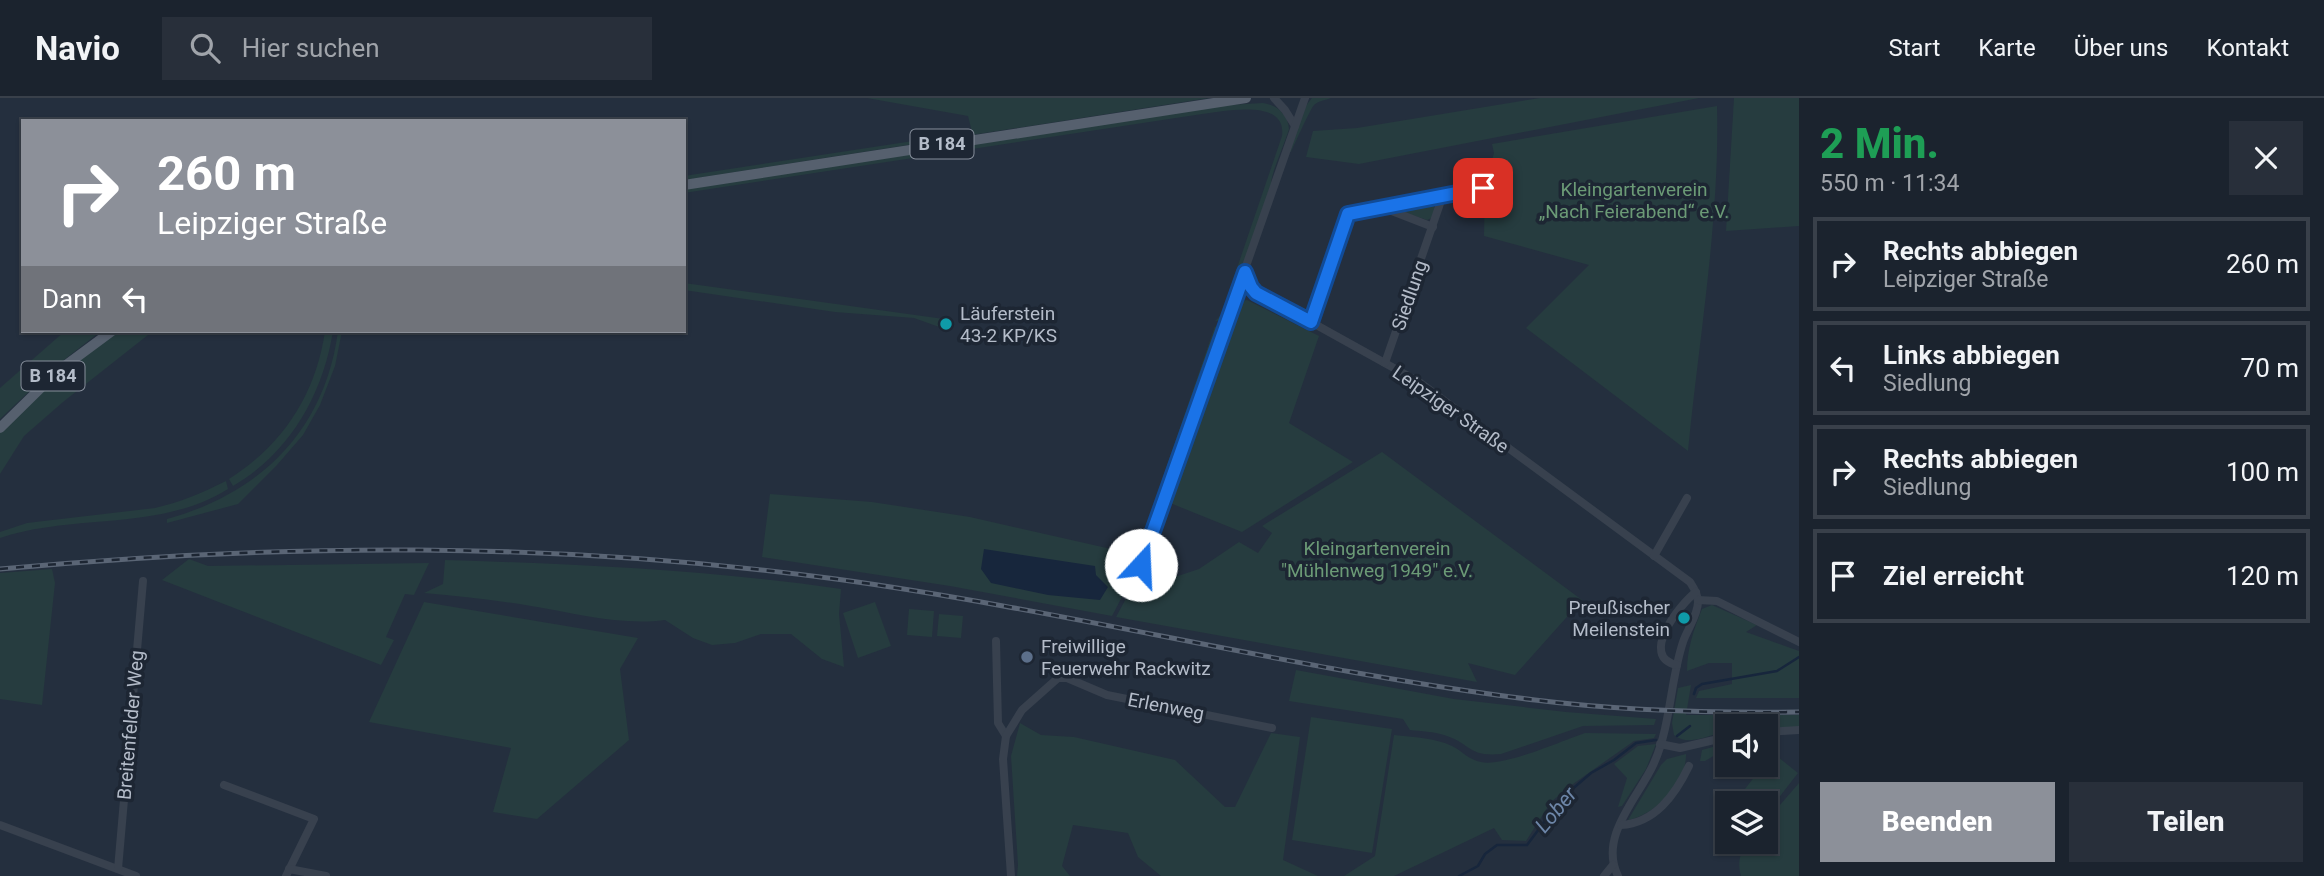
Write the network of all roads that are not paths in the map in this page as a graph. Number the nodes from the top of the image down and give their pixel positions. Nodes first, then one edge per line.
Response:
1 (1246, 98) edge
2 (1274, 98) edge
3 (1305, 98) edge
4 (1295, 126) junction
5 (686, 185) edge
6 (1483, 188) dead end
7 (1443, 195) junction
8 (1381, 207) junction
9 (1433, 226) junction
10 (1245, 272) junction
11 (1311, 322) junction
12 (109, 333) edge
13 (1385, 363) junction
14 (0, 428) edge
15 (1687, 498) dead end
16 (1654, 556) junction
17 (1141, 565) dead end
18 (143, 581) dead end
19 (1697, 596) junction
20 (996, 641) dead end
21 (1799, 642) edge
22 (1677, 665) junction
23 (1272, 727) dead end
24 (1799, 730) edge
25 (1778, 731) edge
26 (1006, 736) junction
27 (1715, 740) edge
28 (1661, 744) junction
29 (1689, 766) dead end
30 (224, 785) dead end
31 (0, 825) edge
32 (1620, 825) junction
33 (1613, 865) junction
34 (118, 869) junction
35 (288, 873) edge
36 (136, 876) edge
37 (326, 876) edge
38 (1011, 876) edge
39 (1604, 876) edge
40 (1618, 876) edge

1 - 5 main road, B 184
2 - 4 street
3 - 4 street
4 - 10 street
6 - 7 street
7 - 8 street
7 - 9 street, Siedlung
8 - 9 street
8 - 11 street
9 - 13 street, Siedlung
10 - 11 street, Leipziger Straße
10 - 17 street
11 - 13 street, Leipziger Straße
12 - 14 main road, B 184
13 - 16 street, Leipziger Straße
15 - 16 street
16 - 19 street, Leipziger Straße
18 - 34 street, Breitenfelder Weg
19 - 21 street
19 - 22 street
19 - 22 street
20 - 26 street
22 - 28 street
23 - 26 street, Erlenweg
24 - 25 street
26 - 38 street
27 - 28 street
28 - 32 street
29 - 32 street
30 - 35 street
31 - 34 street
32 - 33 street
33 - 39 street
33 - 40 street
34 - 36 street
35 - 37 street

